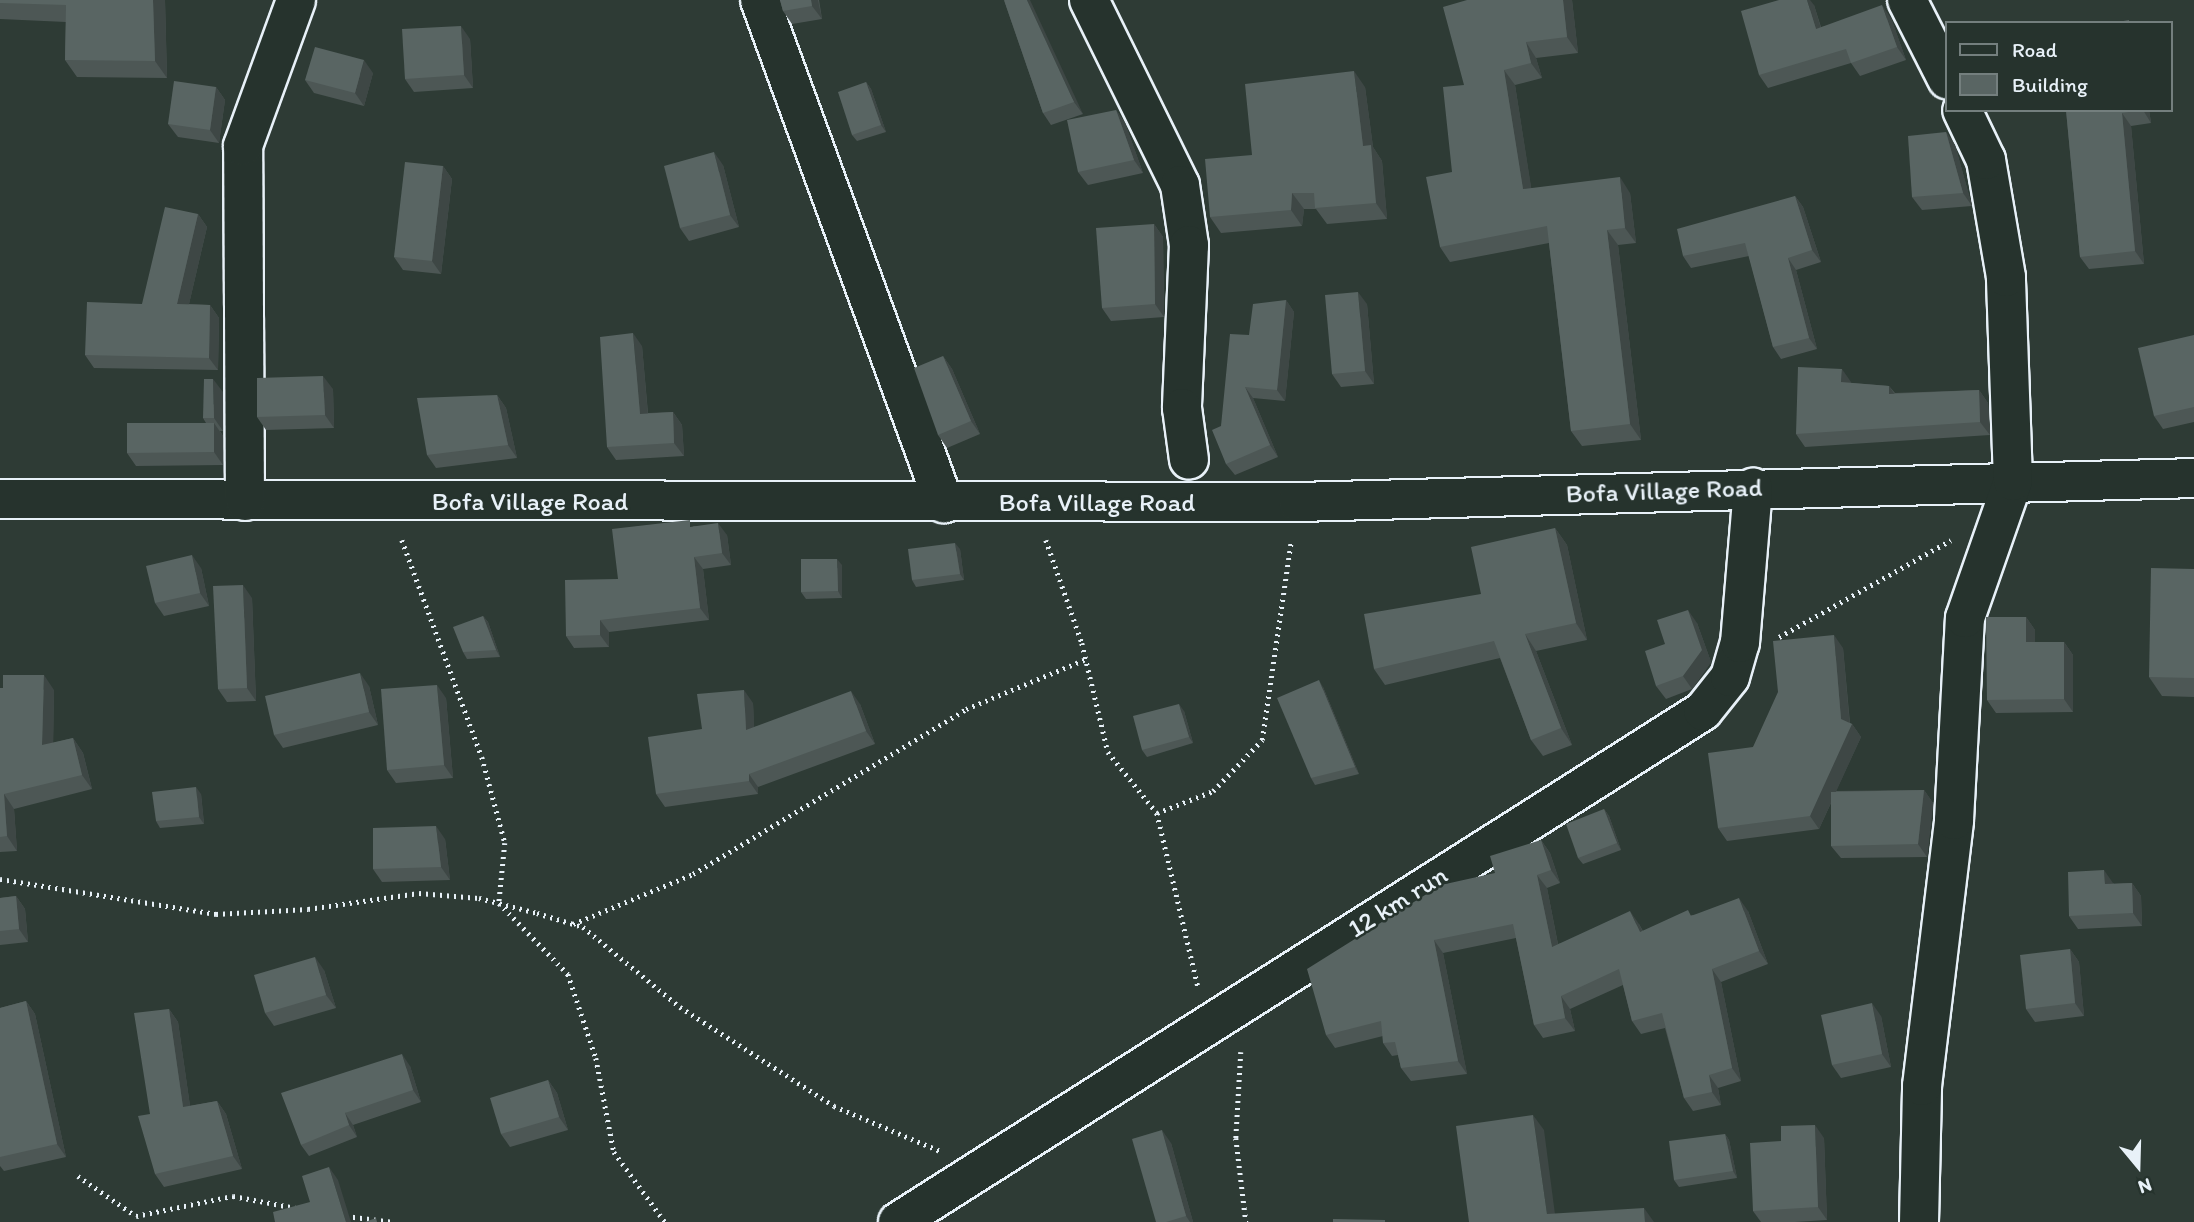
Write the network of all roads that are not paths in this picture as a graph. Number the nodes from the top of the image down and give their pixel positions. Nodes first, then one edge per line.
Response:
1 (296, 0) edge
2 (760, 0) edge
3 (1089, 0) edge
4 (1907, 0) edge
5 (1946, 77) edge
6 (1963, 112) edge
7 (1189, 460) dead end
8 (2194, 478) edge
9 (1753, 488) junction
10 (2006, 498) junction
11 (0, 499) edge
12 (245, 501) junction
13 (944, 503) junction
14 (898, 1222) edge
15 (1919, 1222) edge

1 - 12 street
2 - 13 street
3 - 7 street
4 - 5 street
6 - 10 street
8 - 10 street, Bofa Village Road
9 - 10 street, Bofa Village Road
9 - 13 street, Bofa Village Road
9 - 14 street, 12 km run
10 - 15 street
11 - 12 street, Bofa Village Road
12 - 13 street, Bofa Village Road

